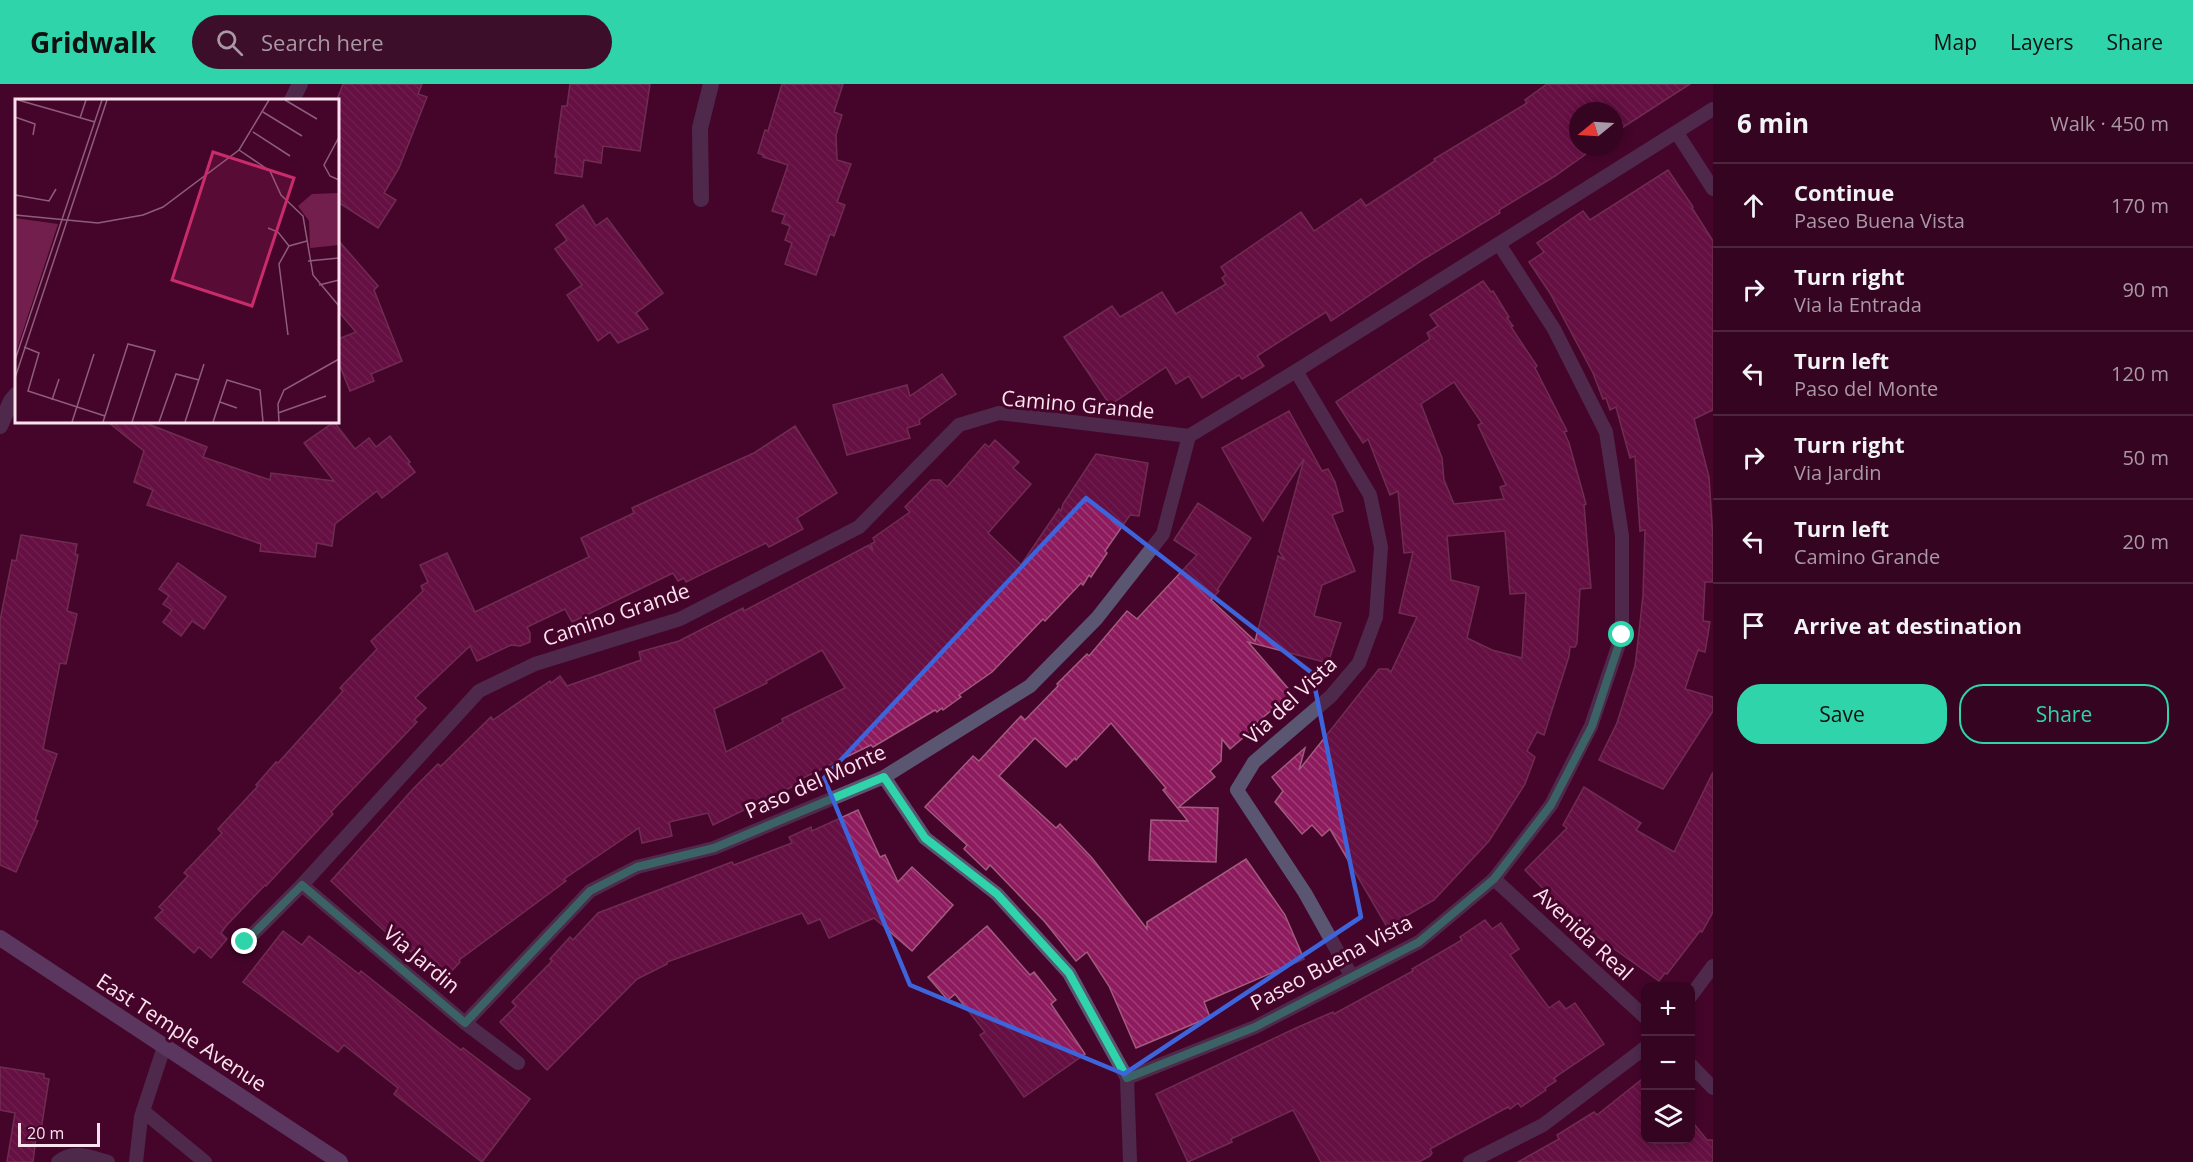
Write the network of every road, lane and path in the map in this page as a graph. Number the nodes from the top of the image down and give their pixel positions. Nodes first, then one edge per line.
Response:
1 (300, 84) edge
2 (711, 84) edge
3 (292, 99) edge
4 (1713, 109) edge
5 (1677, 133) junction
6 (1713, 189) edge
7 (701, 199) dead end
8 (1499, 243) junction
9 (1296, 371) junction
10 (15, 396) edge
11 (0, 426) edge
12 (1189, 436) junction
13 (884, 777) junction
14 (1494, 879) junction
15 (302, 885) junction
16 (2, 942) edge
17 (245, 942) dead end
18 (1713, 966) edge
19 (1352, 977) junction
20 (1695, 990) edge
21 (1641, 1013) edge
22 (465, 1023) junction
23 (164, 1047) junction
24 (1641, 1051) edge
25 (518, 1063) dead end
26 (1695, 1069) edge
27 (1127, 1078) junction
28 (1713, 1088) edge
29 (143, 1111) junction
30 (58, 1162) edge
31 (108, 1162) edge
32 (136, 1162) edge
33 (205, 1162) edge
34 (340, 1162) edge
35 (1130, 1162) edge
36 (1470, 1162) edge

1 - 3 street
2 - 7 street
4 - 5 lane
5 - 6 lane
5 - 8 lane
8 - 9 lane
8 - 14 lane, Paseo Buena Vista
9 - 12 lane
9 - 19 lane, Via del Vista
10 - 11 street
12 - 13 lane, Paso del Monte
12 - 15 lane, Camino Grande
13 - 22 lane, Paso del Monte
13 - 27 lane
14 - 19 lane, Paseo Buena Vista
14 - 21 lane, Avenida Real
15 - 17 lane, Camino Grande
15 - 22 lane, Via Jardin
16 - 23 main road, East Temple Avenue
18 - 20 lane
19 - 27 lane, Paseo Buena Vista
22 - 25 lane, Via Jardin
23 - 29 lane
23 - 34 main road, East Temple Avenue
24 - 36 lane
26 - 28 lane
27 - 35 lane
29 - 32 lane
29 - 33 lane
30 - 31 lane

